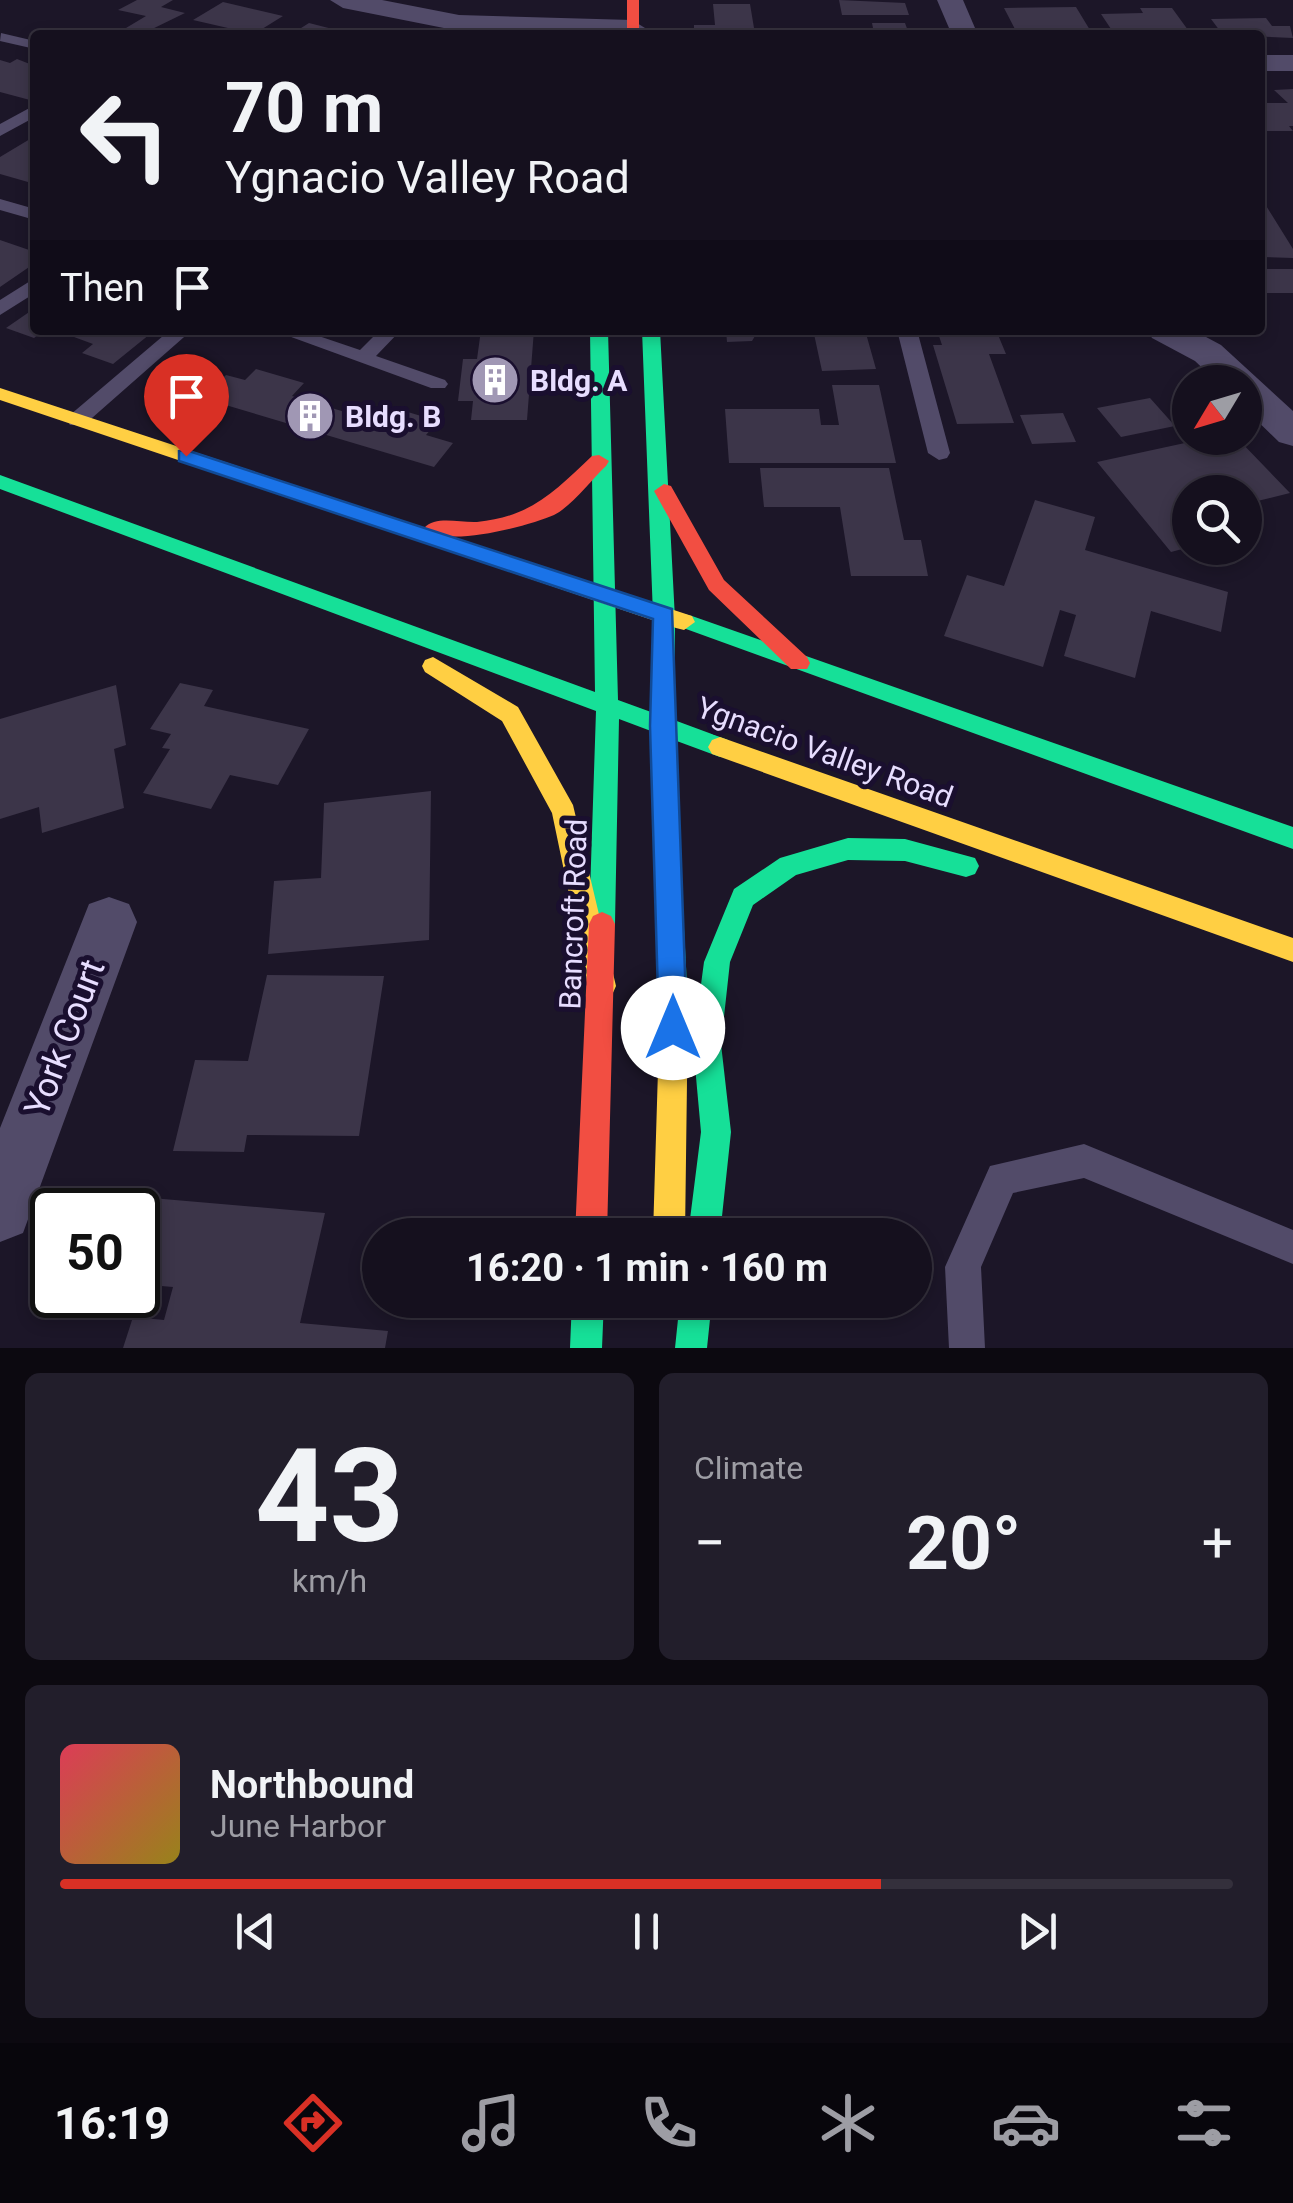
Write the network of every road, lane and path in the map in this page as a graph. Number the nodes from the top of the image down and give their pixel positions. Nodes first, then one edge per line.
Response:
1 (343, 0) edge
2 (600, 0) edge
3 (633, 0) edge
4 (950, 0) edge
5 (565, 30) edge
6 (600, 30) edge
7 (632, 30) edge
8 (963, 30) edge
9 (0, 36) edge
10 (30, 44) edge
11 (1293, 63) edge
12 (1265, 64) edge
13 (30, 113) edge
14 (0, 131) edge
15 (2, 206) edge
16 (30, 214) edge
17 (30, 288) edge
18 (0, 310) edge
19 (176, 335) edge
20 (296, 335) edge
21 (386, 335) edge
22 (600, 335) edge
23 (651, 335) edge
24 (907, 335) edge
25 (1174, 335) edge
26 (363, 358) junction
27 (1221, 365) edge
28 (438, 384) dead end
29 (0, 394) edge
30 (1262, 404) edge
31 (76, 420) junction
32 (1293, 433) edge
33 (939, 453) dead end
34 (599, 461) junction
35 (658, 478) junction
36 (0, 482) edge
37 (403, 528) junction
38 (253, 573) junction
39 (605, 594) junction
40 (664, 614) junction
41 (799, 664) junction
42 (608, 706) junction
43 (662, 726) junction
44 (1293, 838) edge
45 (981, 870) dead end
46 (1038, 884) dead end
47 (109, 922) dead end
48 (1289, 949) edge
49 (602, 986) junction
50 (0, 1210) edge
51 (592, 1218) edge
52 (669, 1218) edge
53 (706, 1218) edge
54 (1293, 1247) edge
55 (587, 1318) edge
56 (694, 1318) edge
57 (586, 1348) edge
58 (690, 1348) edge
59 (968, 1348) edge

1 - 5 street
2 - 6 main road
3 - 7 main road
4 - 8 street
9 - 10 lane
11 - 12 street
13 - 14 lane
15 - 16 lane
17 - 18 lane
19 - 31 lane
20 - 26 lane
21 - 26 lane
22 - 34 main road, Bancroft Road
23 - 35 main road
24 - 33 lane
25 - 27 street
26 - 28 lane
29 - 31 main road
30 - 32 street
31 - 37 main road
34 - 37 main road
34 - 39 main road, Bancroft Road
35 - 40 main road
35 - 41 main road
36 - 38 main road, Ygnacio Valley Road
37 - 39 main road
38 - 42 main road, Ygnacio Valley Road
38 - 49 main road
39 - 40 main road
39 - 42 main road, Bancroft Road
40 - 41 main road
40 - 43 main road
41 - 44 main road
42 - 43 main road, Ygnacio Valley Road
42 - 49 main road, Bancroft Road
43 - 48 main road, Ygnacio Valley Road
43 - 52 main road
45 - 53 main road
46 - 48 main road
47 - 50 street, York Court
49 - 51 main road, Bancroft Road
54 - 59 lane
55 - 57 main road
56 - 58 main road

